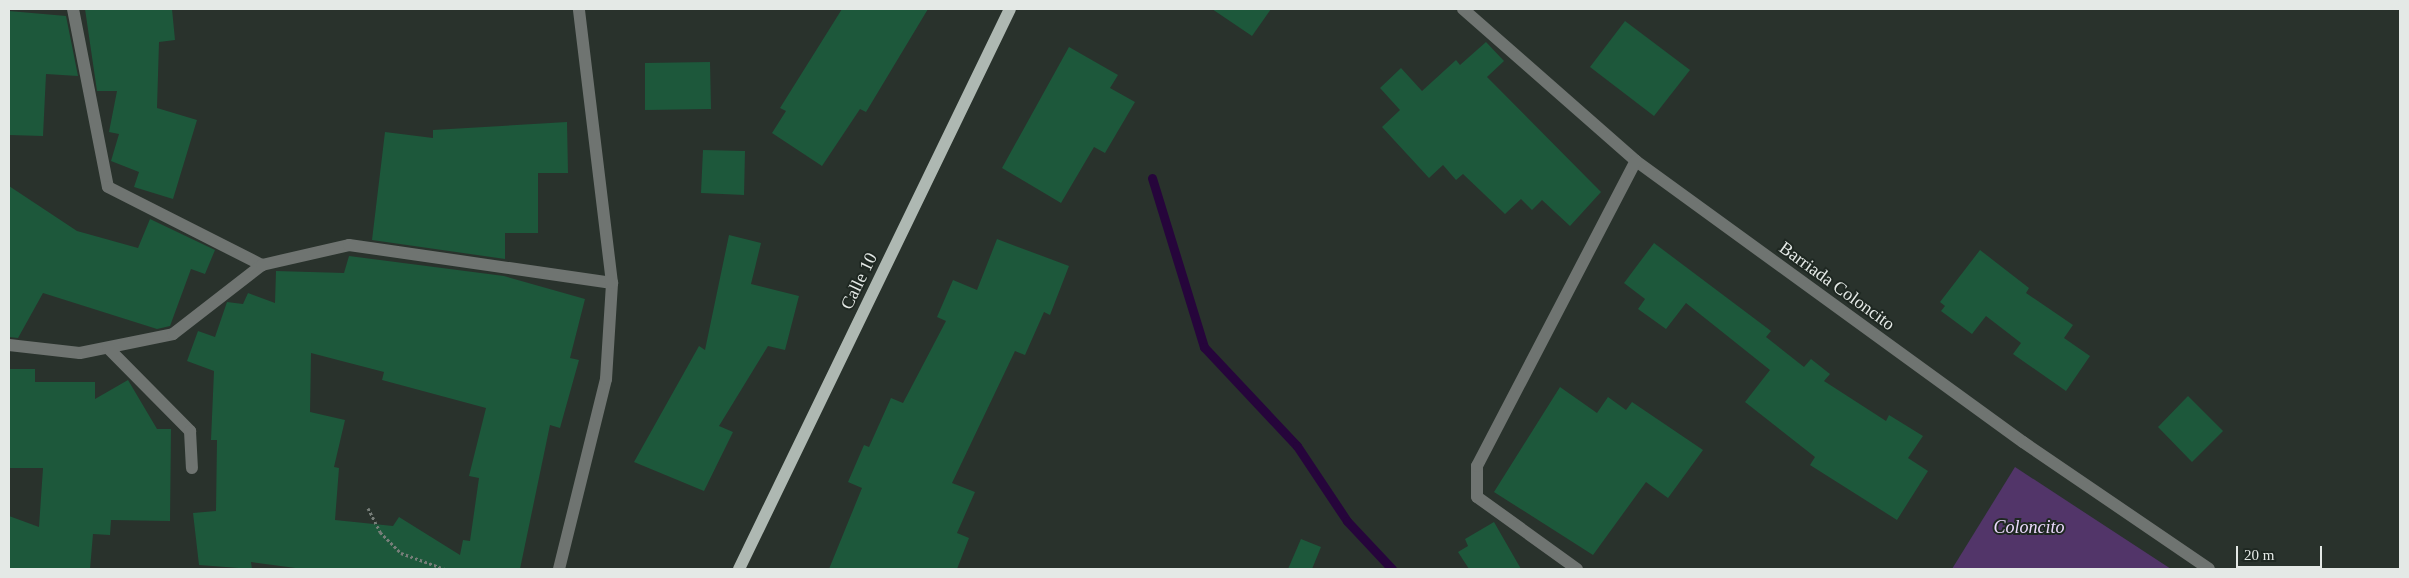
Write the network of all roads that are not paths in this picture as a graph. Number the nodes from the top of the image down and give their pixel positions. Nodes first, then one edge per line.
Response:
1 (73, 9) edge
2 (579, 9) edge
3 (1010, 9) edge
4 (1463, 9) edge
5 (1636, 161) junction
6 (262, 265) junction
7 (612, 283) junction
8 (9, 345) edge
9 (108, 348) junction
10 (192, 468) dead end
11 (559, 569) edge
12 (739, 569) edge
13 (1576, 569) edge
14 (2209, 569) edge

1 - 6 street
2 - 7 street
3 - 12 main road, Calle 10
4 - 5 street, Barriada Coloncito
5 - 13 street
5 - 14 street, Barriada Coloncito
6 - 7 street
6 - 9 street
7 - 11 street
8 - 9 street
9 - 10 street

